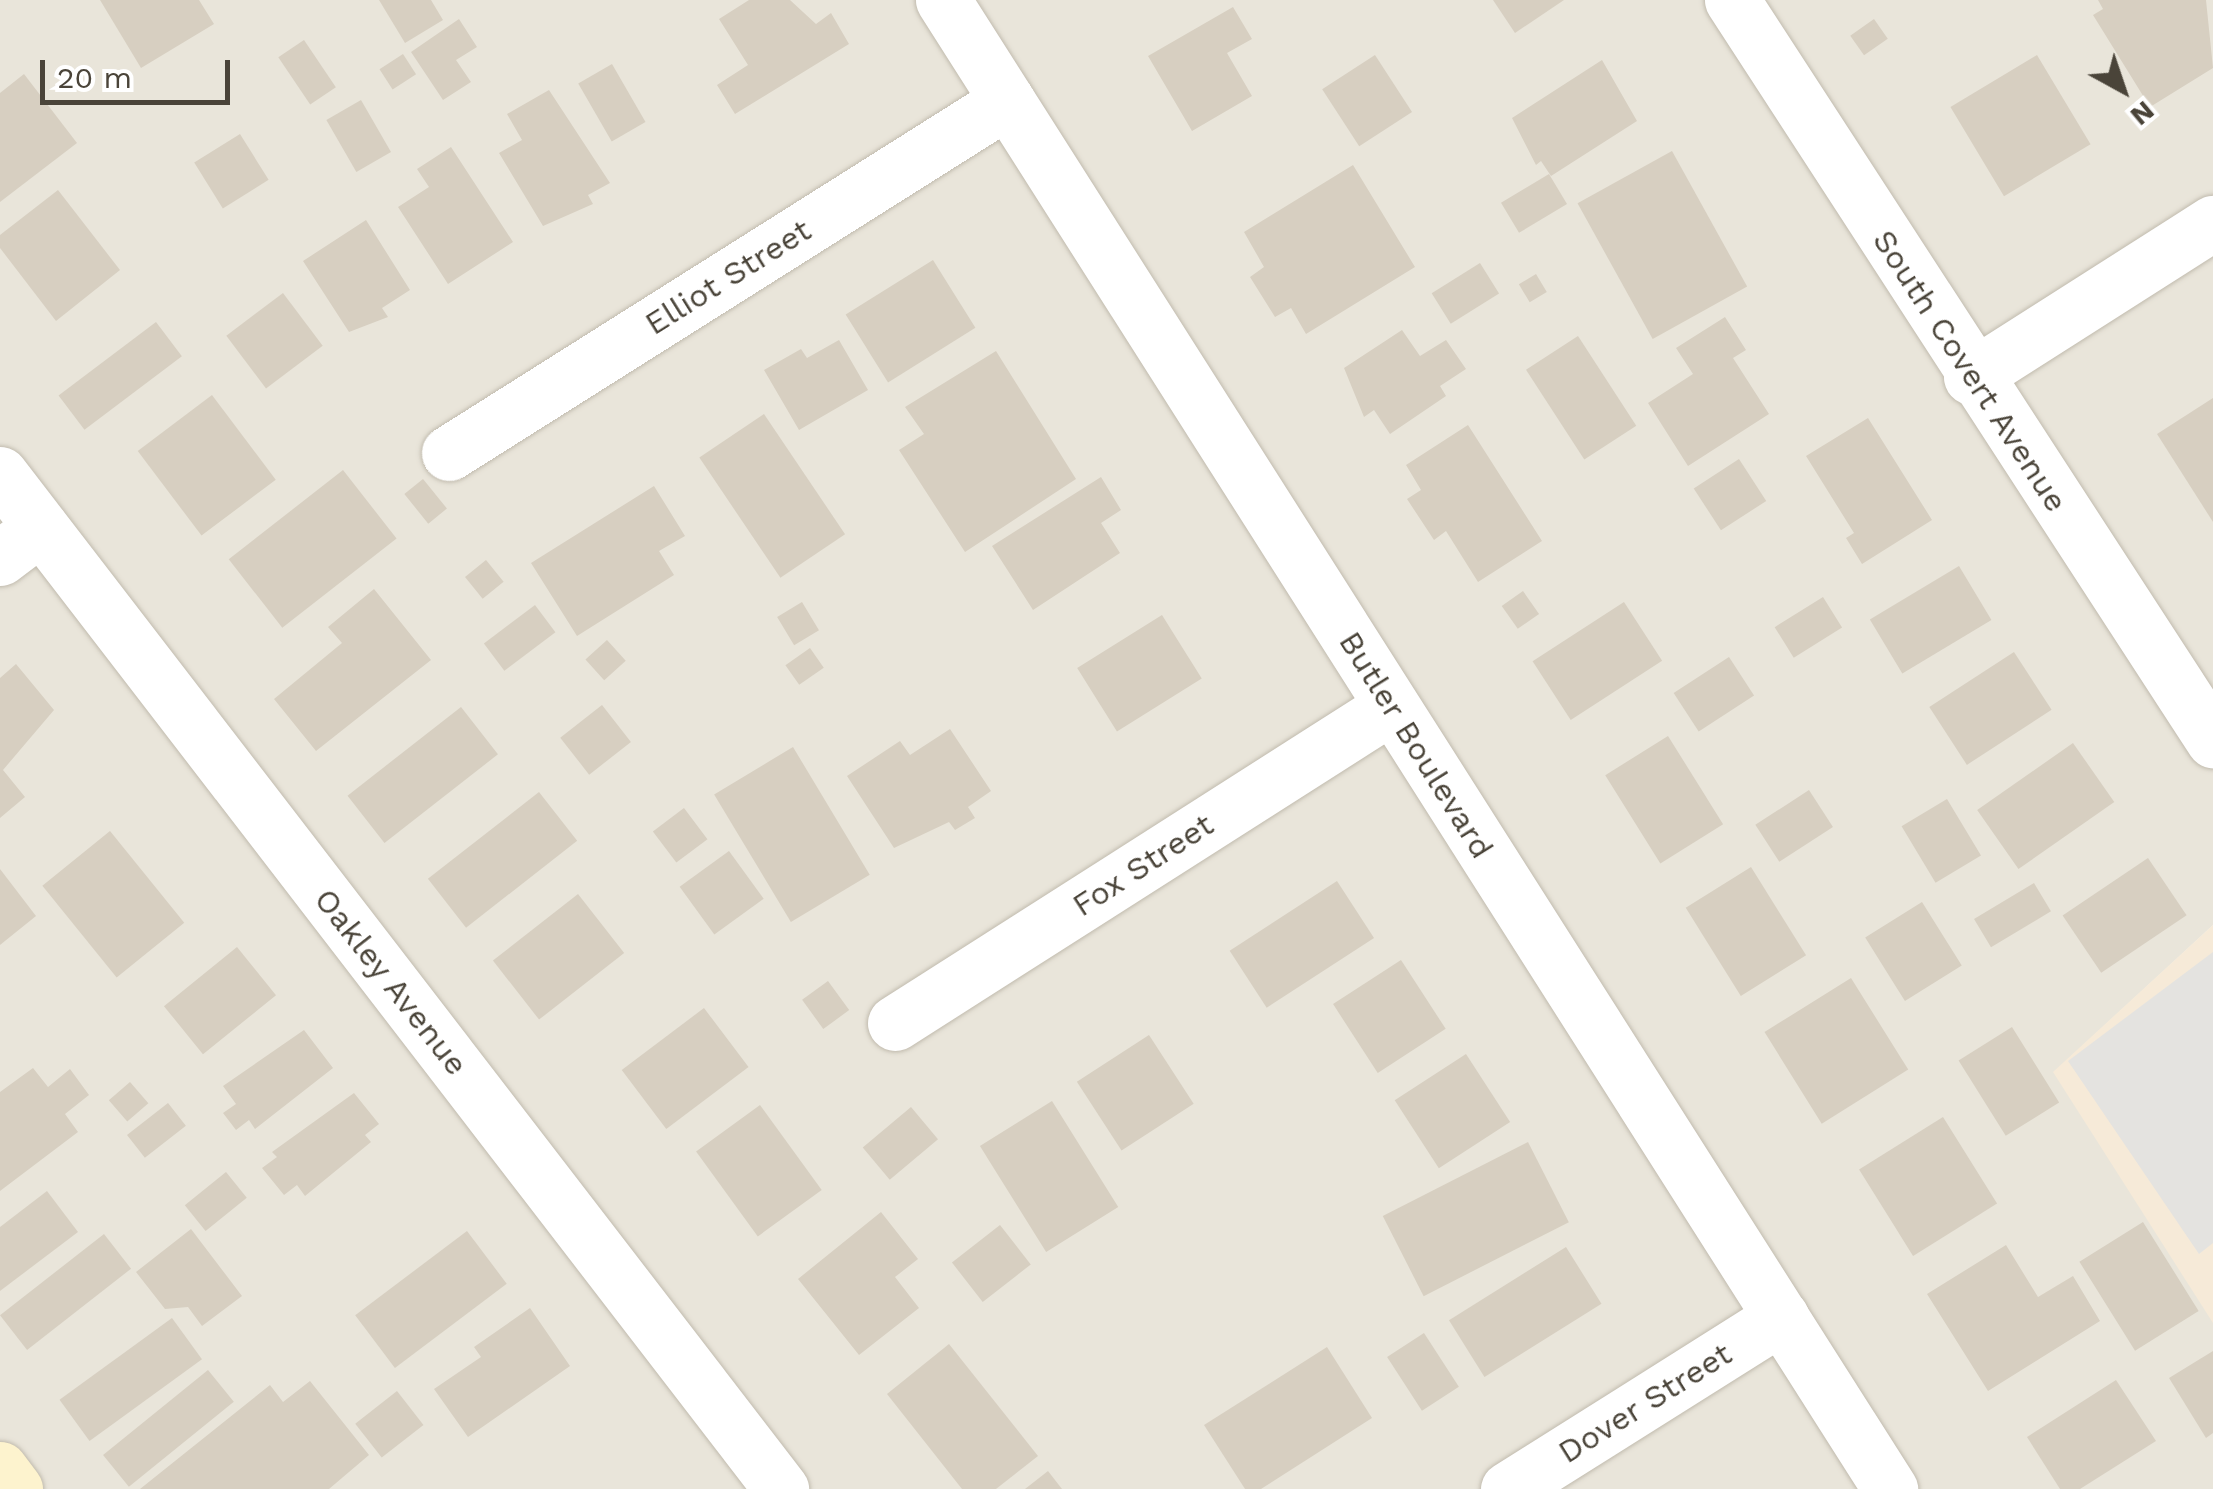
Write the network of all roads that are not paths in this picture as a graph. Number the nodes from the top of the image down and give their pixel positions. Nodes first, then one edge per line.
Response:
1 (943, 0) edge
2 (1732, 0) edge
3 (1008, 102) junction
4 (2213, 223) edge
5 (1971, 376) junction
6 (450, 453) dead end
7 (0, 474) edge
8 (20, 543) edge
9 (1392, 706) junction
10 (2213, 740) edge
11 (894, 1024) dead end
12 (1781, 1317) junction
13 (0, 1469) edge
14 (15, 1489) edge
15 (781, 1489) edge
16 (1508, 1489) edge
17 (1890, 1489) edge

1 - 3 street, Butler Boulevard
2 - 5 street, South Covert Avenue
3 - 6 street, Elliot Street
3 - 9 street, Butler Boulevard
4 - 5 street
5 - 10 street, South Covert Avenue
7 - 8 street, Oakley Avenue
8 - 15 street, Oakley Avenue
9 - 11 street, Fox Street
9 - 12 street, Butler Boulevard
12 - 16 street, Dover Street
12 - 17 street, Butler Boulevard
13 - 14 main road

